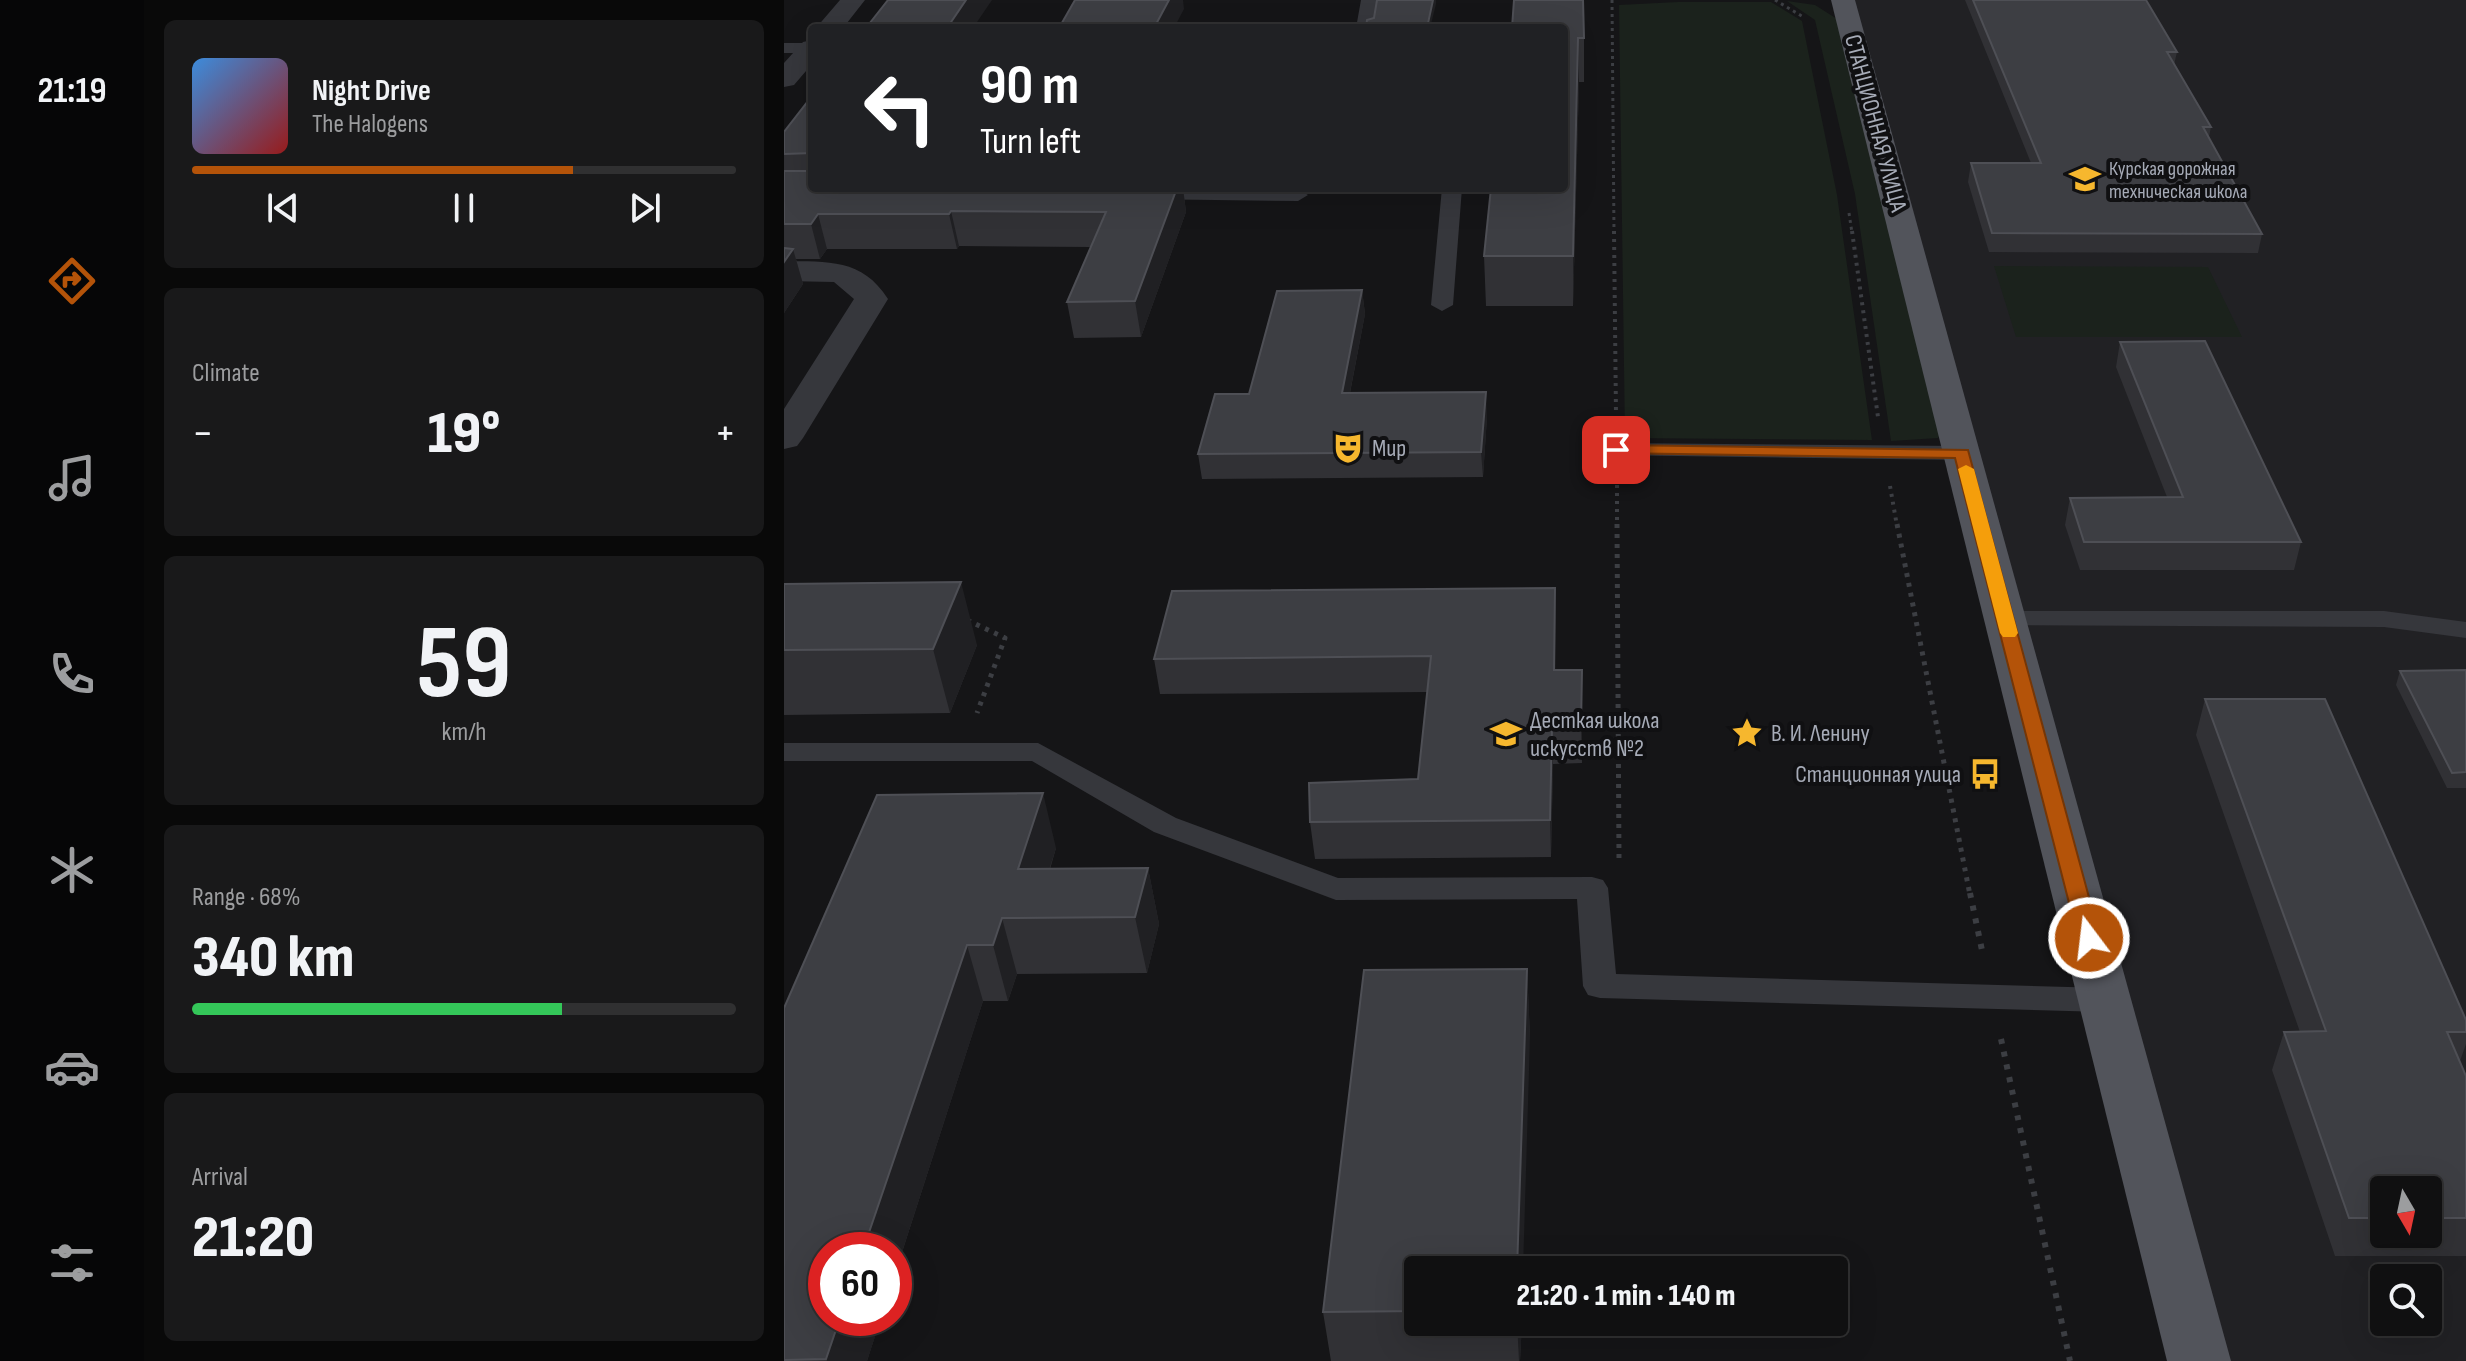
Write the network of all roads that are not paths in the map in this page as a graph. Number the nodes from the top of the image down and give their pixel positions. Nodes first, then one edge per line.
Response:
1 (853, 0) edge
2 (1369, 0) edge
3 (1843, 0) edge
4 (832, 24) edge
5 (1365, 24) edge
6 (784, 48) edge
7 (808, 48) edge
8 (808, 52) edge
9 (784, 79) edge
10 (1452, 192) edge
11 (1127, 195) edge
12 (1298, 195) dead end
13 (784, 271) edge
14 (1442, 305) dead end
15 (784, 438) edge
16 (1616, 450) dead end
17 (1962, 453) junction
18 (2005, 619) junction
19 (2466, 630) edge
20 (784, 752) edge
21 (2105, 1000) junction
22 (2199, 1361) edge

1 - 4 street
2 - 5 lane
3 - 17 main road, СТАНЦИОННАЯ УЛИЦА
6 - 7 lane
8 - 9 street
10 - 14 lane
11 - 12 lane
13 - 15 street
16 - 17 lane
17 - 18 main road, СТАНЦИОННАЯ УЛИЦА
18 - 19 lane
18 - 21 main road, СТАНЦИОННАЯ УЛИЦА
20 - 21 lane
21 - 22 main road, СТАНЦИОННАЯ УЛИЦА

